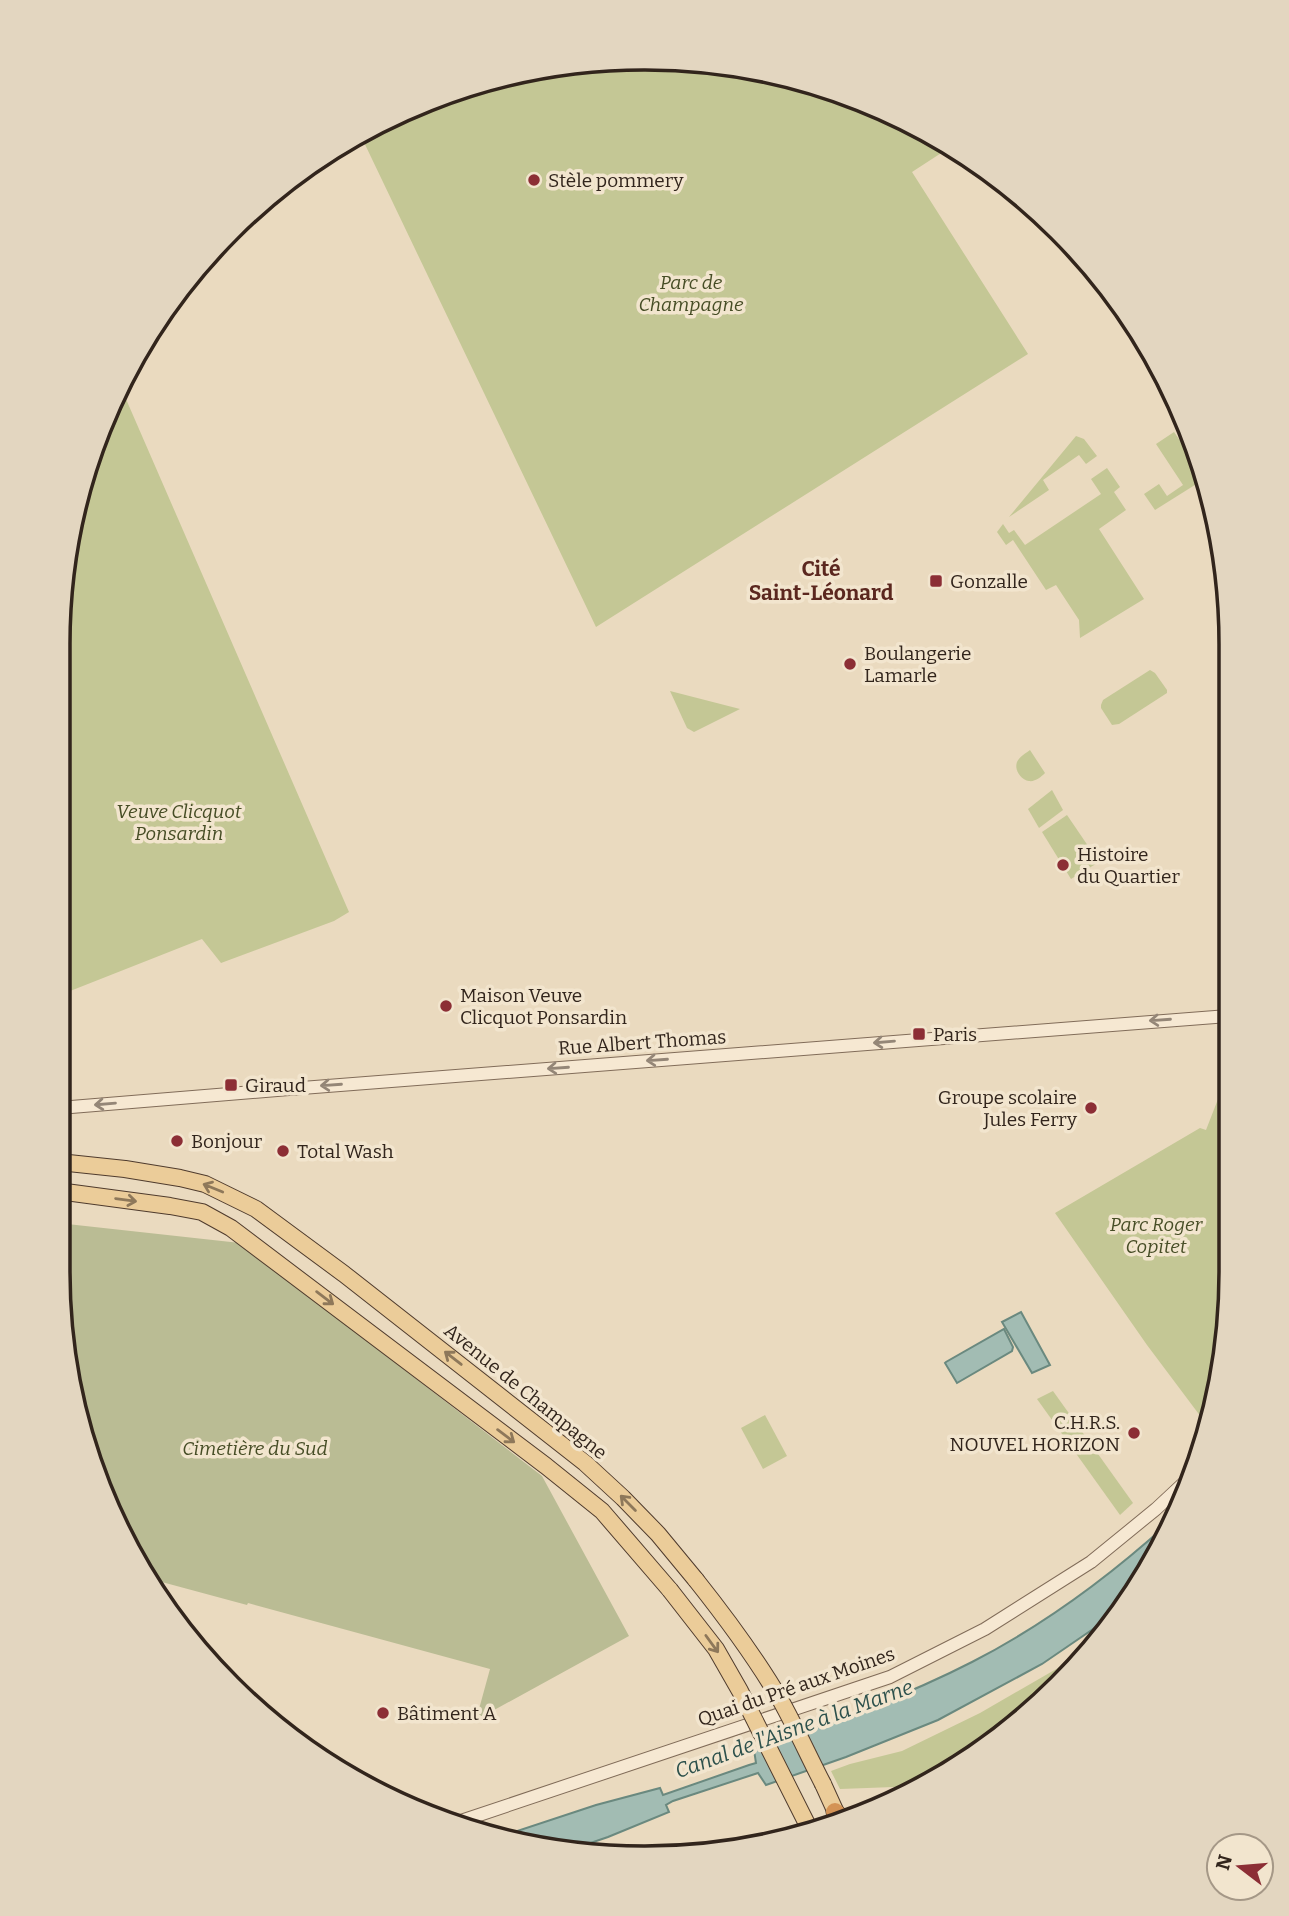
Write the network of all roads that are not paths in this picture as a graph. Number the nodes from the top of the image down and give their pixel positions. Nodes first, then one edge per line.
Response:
1 (1219, 1017) edge
2 (70, 1107) edge
3 (70, 1164) edge
4 (70, 1193) edge
5 (1175, 1491) edge
6 (836, 1813) edge
7 (469, 1818) edge
8 (806, 1822) edge

1 -> 2 street, Rue Albert Thomas
6 -> 3 main road, Avenue de Champagne, bridge
4 -> 8 main road, bridge
5 - 7 street, Quai du Pré aux Moines

